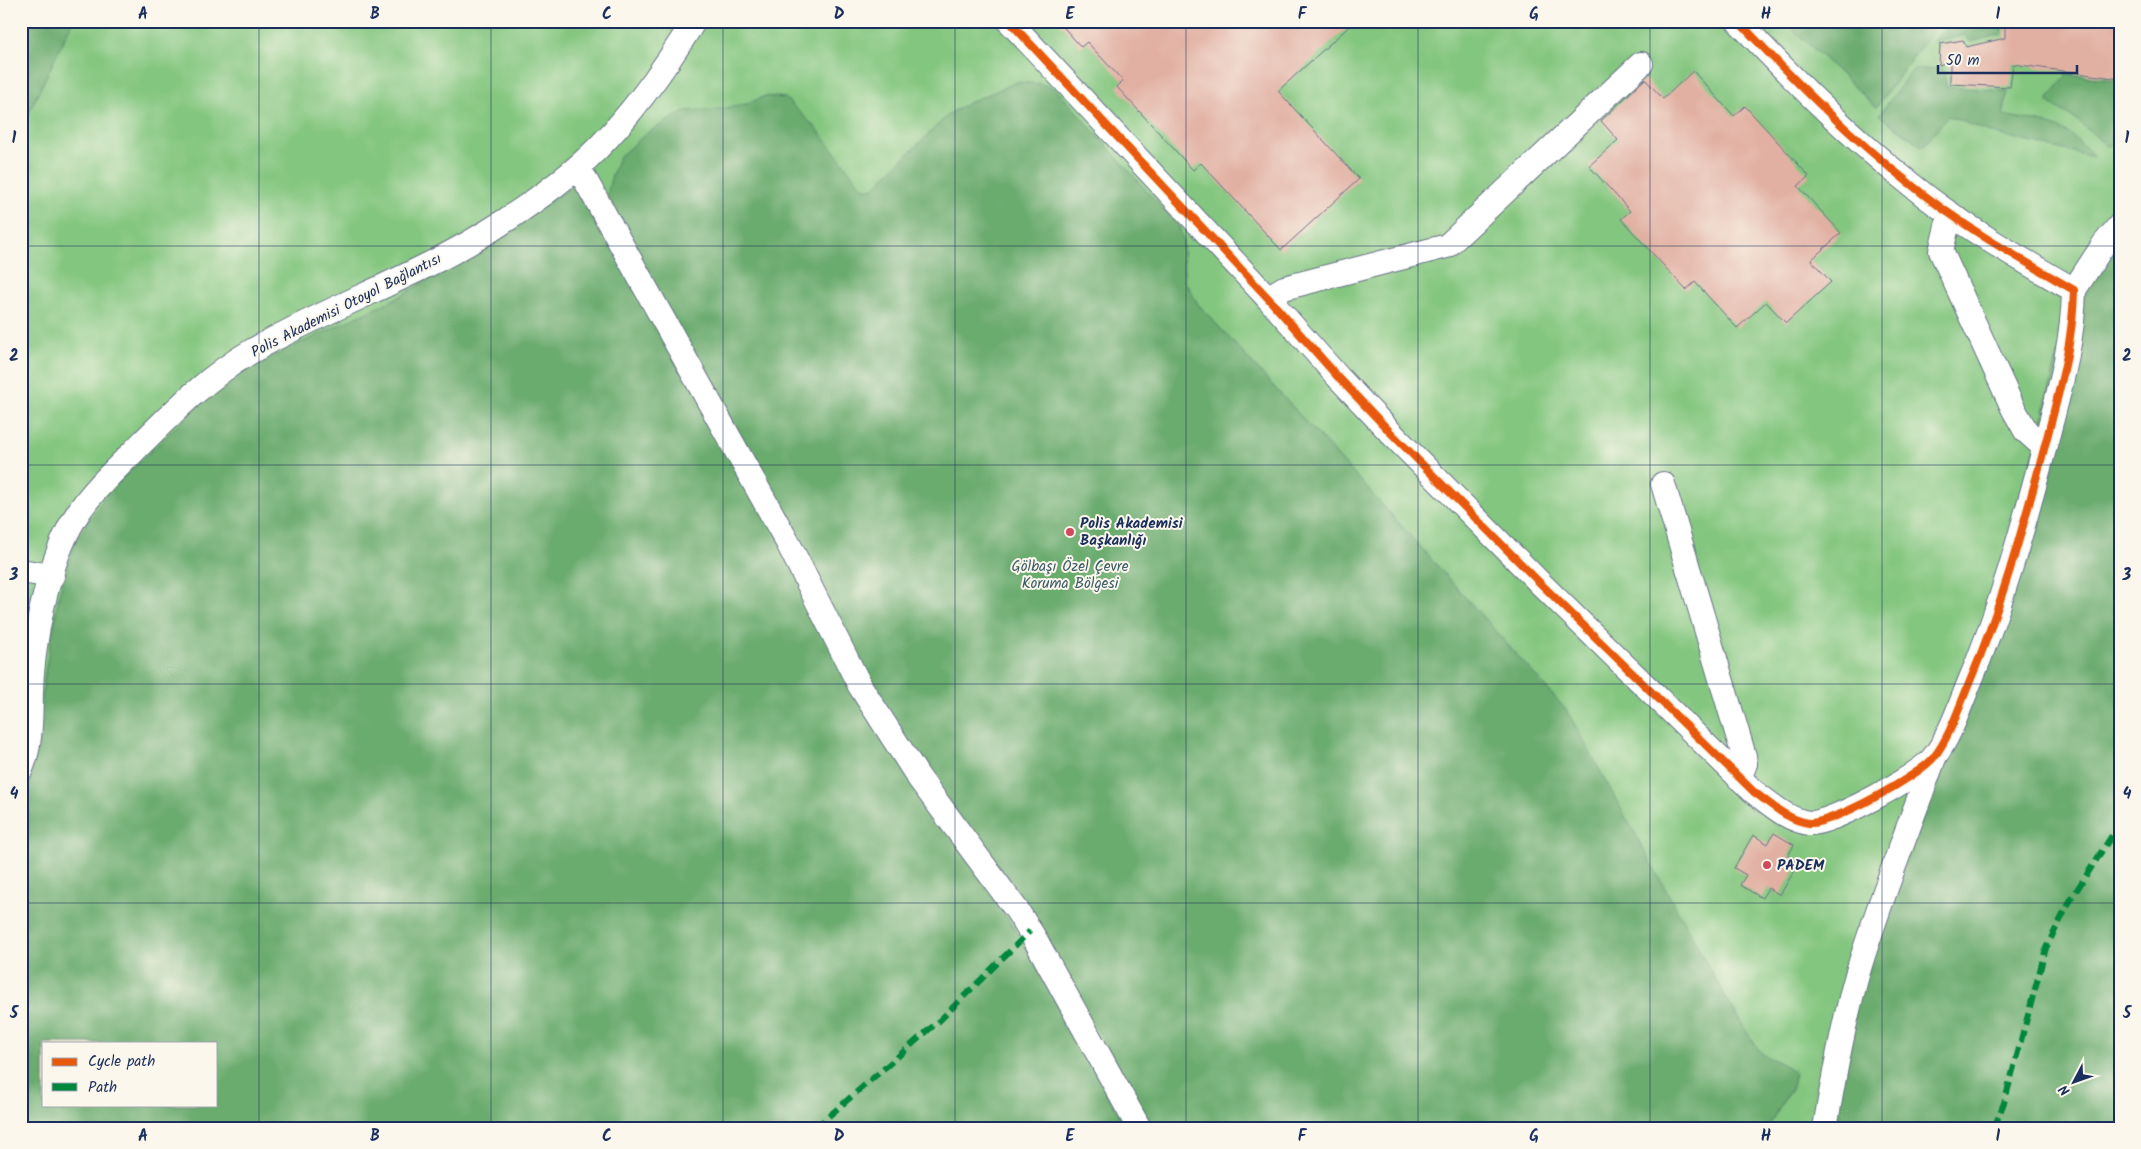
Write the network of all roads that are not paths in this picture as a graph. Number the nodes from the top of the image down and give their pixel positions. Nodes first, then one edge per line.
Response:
1 (694, 21) edge
2 (1009, 21) edge
3 (1738, 21) edge
4 (1641, 64) dead end
5 (578, 167) junction
6 (1950, 214) junction
7 (2120, 225) edge
8 (2074, 290) junction
9 (1268, 298) junction
10 (2044, 447) junction
11 (1663, 484) dead end
12 (21, 571) edge
13 (52, 576) junction
14 (1934, 758) junction
15 (21, 769) edge
16 (1739, 778) junction
17 (1139, 1128) edge
18 (1825, 1128) edge

1 - 5 street, Polis Akademisi Otoyol Bağlantısı
2 - 9 street
3 - 6 street
4 - 9 street
5 - 13 street, Polis Akademisi Otoyol Bağlantısı
5 - 17 street
6 - 8 street
6 - 10 street
7 - 8 street
8 - 10 street
9 - 16 street
10 - 14 street
11 - 16 street
12 - 13 street
13 - 15 street, Polis Akademisi Otoyol Bağlantısı
14 - 16 street
14 - 18 street

